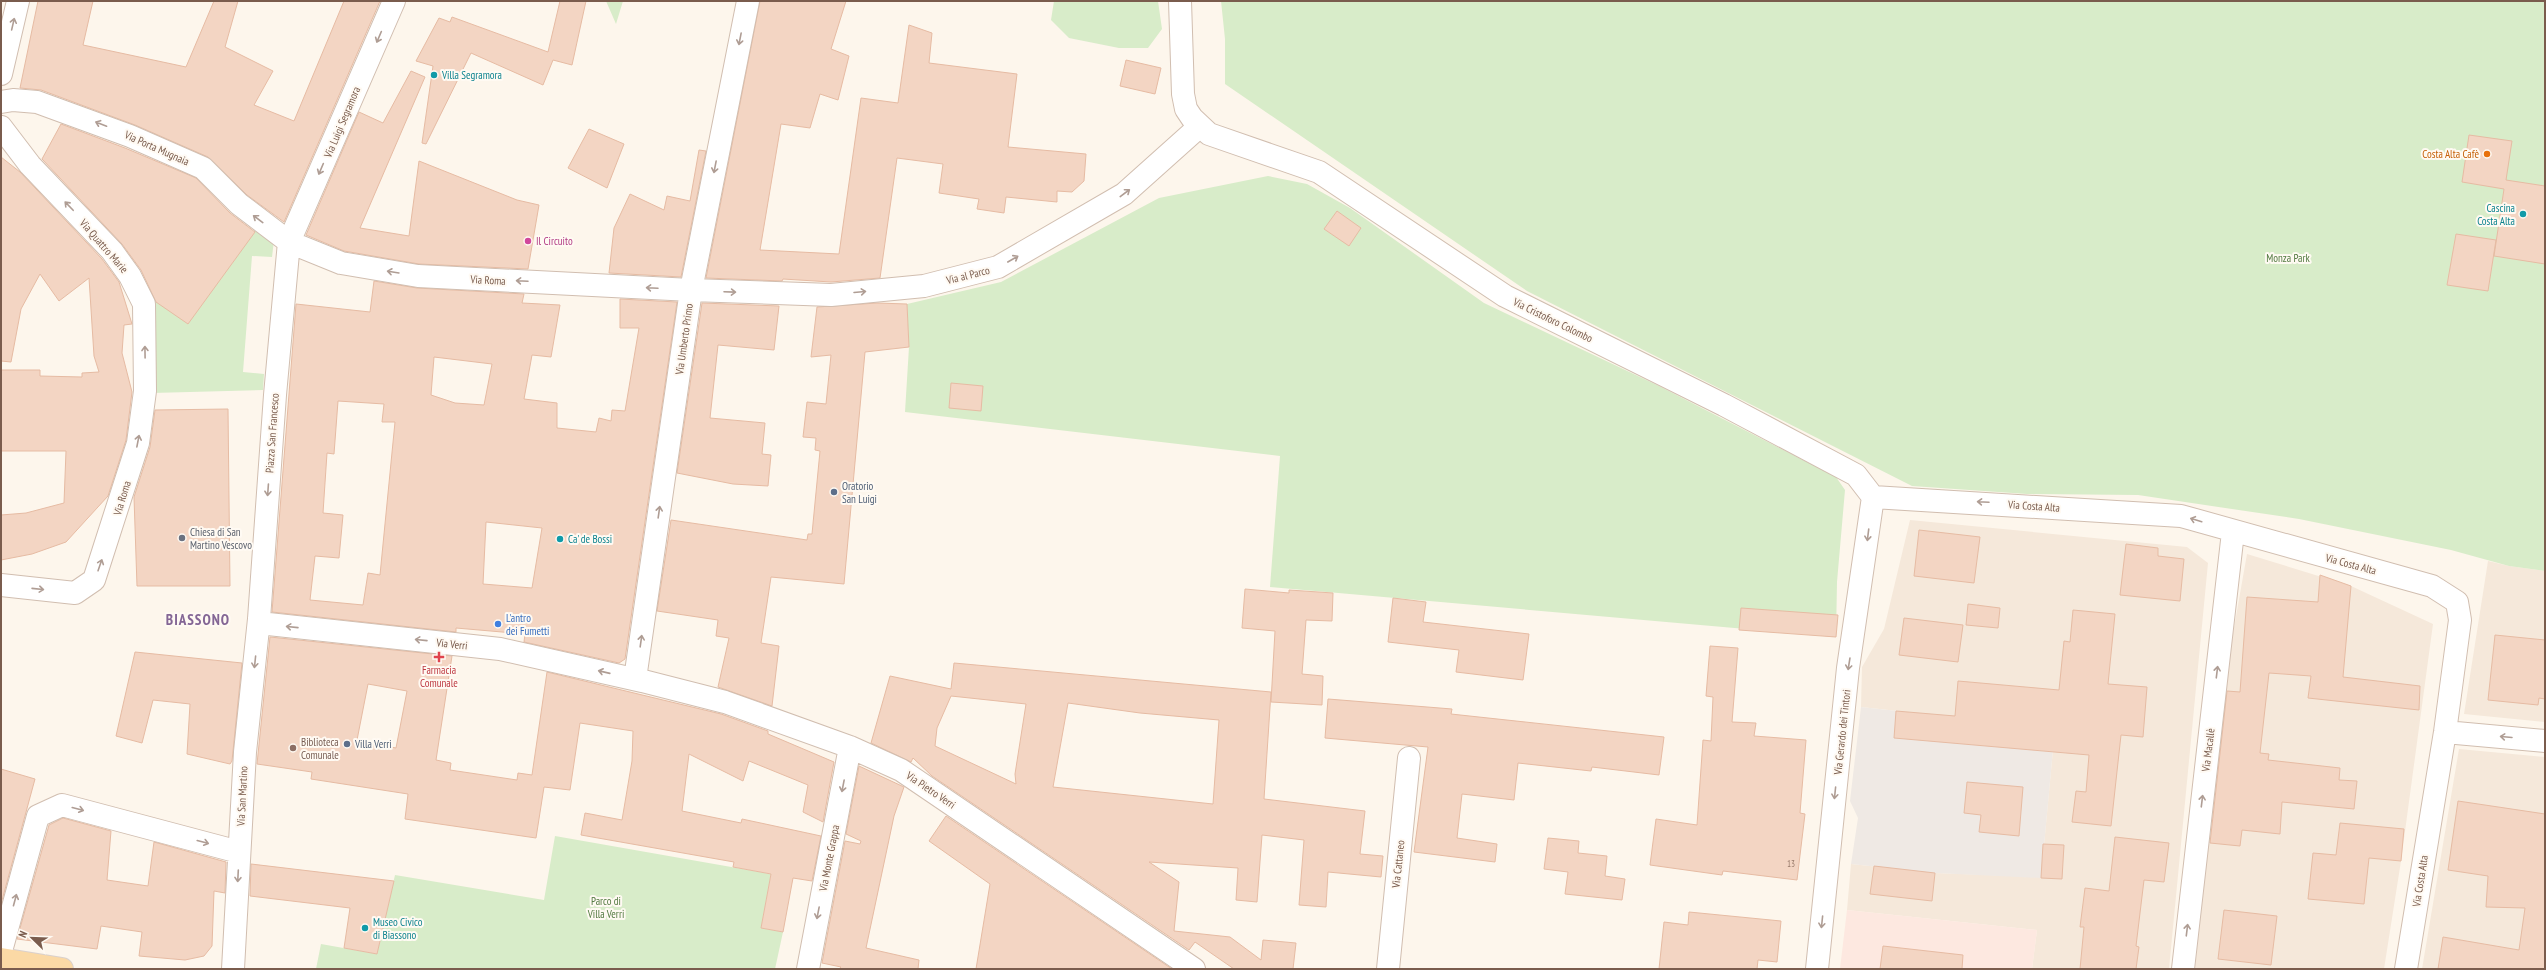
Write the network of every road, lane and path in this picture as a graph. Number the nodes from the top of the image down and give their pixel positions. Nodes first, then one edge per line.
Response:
1 (18, 1) edge
2 (394, 1) edge
3 (748, 1) edge
4 (1180, 1) edge
5 (1, 74) edge
6 (1, 102) edge
7 (1200, 126) junction
8 (1, 127) edge
9 (289, 242) junction
10 (691, 290) junction
11 (145, 391) joint
12 (1873, 497) junction
13 (2233, 532) junction
14 (1, 585) edge
15 (259, 624) junction
16 (638, 680) junction
17 (2445, 732) junction
18 (2545, 741) edge
19 (850, 747) junction
20 (1409, 758) dead end
21 (239, 852) junction
22 (1, 951) edge
23 (1, 959) edge
24 (233, 964) edge
25 (62, 969) edge
26 (808, 969) edge
27 (1194, 969) edge
28 (1388, 969) edge
29 (1817, 969) edge
30 (2182, 969) edge
31 (2406, 969) edge

5 -> 1 street
2 -> 9 street, Via Luigi Segramora
3 -> 10 street, Via Umberto Primo
4 - 7 street
9 -> 6 street, Via Porta Mugnaia
10 -> 7 street, Via al Parco
7 - 12 street, Via Cristoforo Colombo
11 -> 8 street, Via Quattro Marie
10 -> 9 street, Via Roma
9 -> 15 street, Piazza San Francesco
16 -> 10 street, Via Umberto Primo
14 -> 11 street, Via Roma
13 -> 12 street, Via Costa Alta
12 -> 29 street, Via Gerardo dei Tintori
13 - 17 street, Via Costa Alta
30 -> 13 street, Via Macallè
16 -> 15 street, Via Verri
15 -> 21 street, Via San Martino
16 - 19 street, Via Pietro Verri
18 -> 17 street
17 - 31 street, Via Costa Alta
19 -> 26 street, Via Monte Grappa
19 - 27 street, Via Pietro Verri
20 - 28 street, Via Cattaneo
22 -> 21 street
21 -> 24 street, Via San Martino
23 - 25 main road

